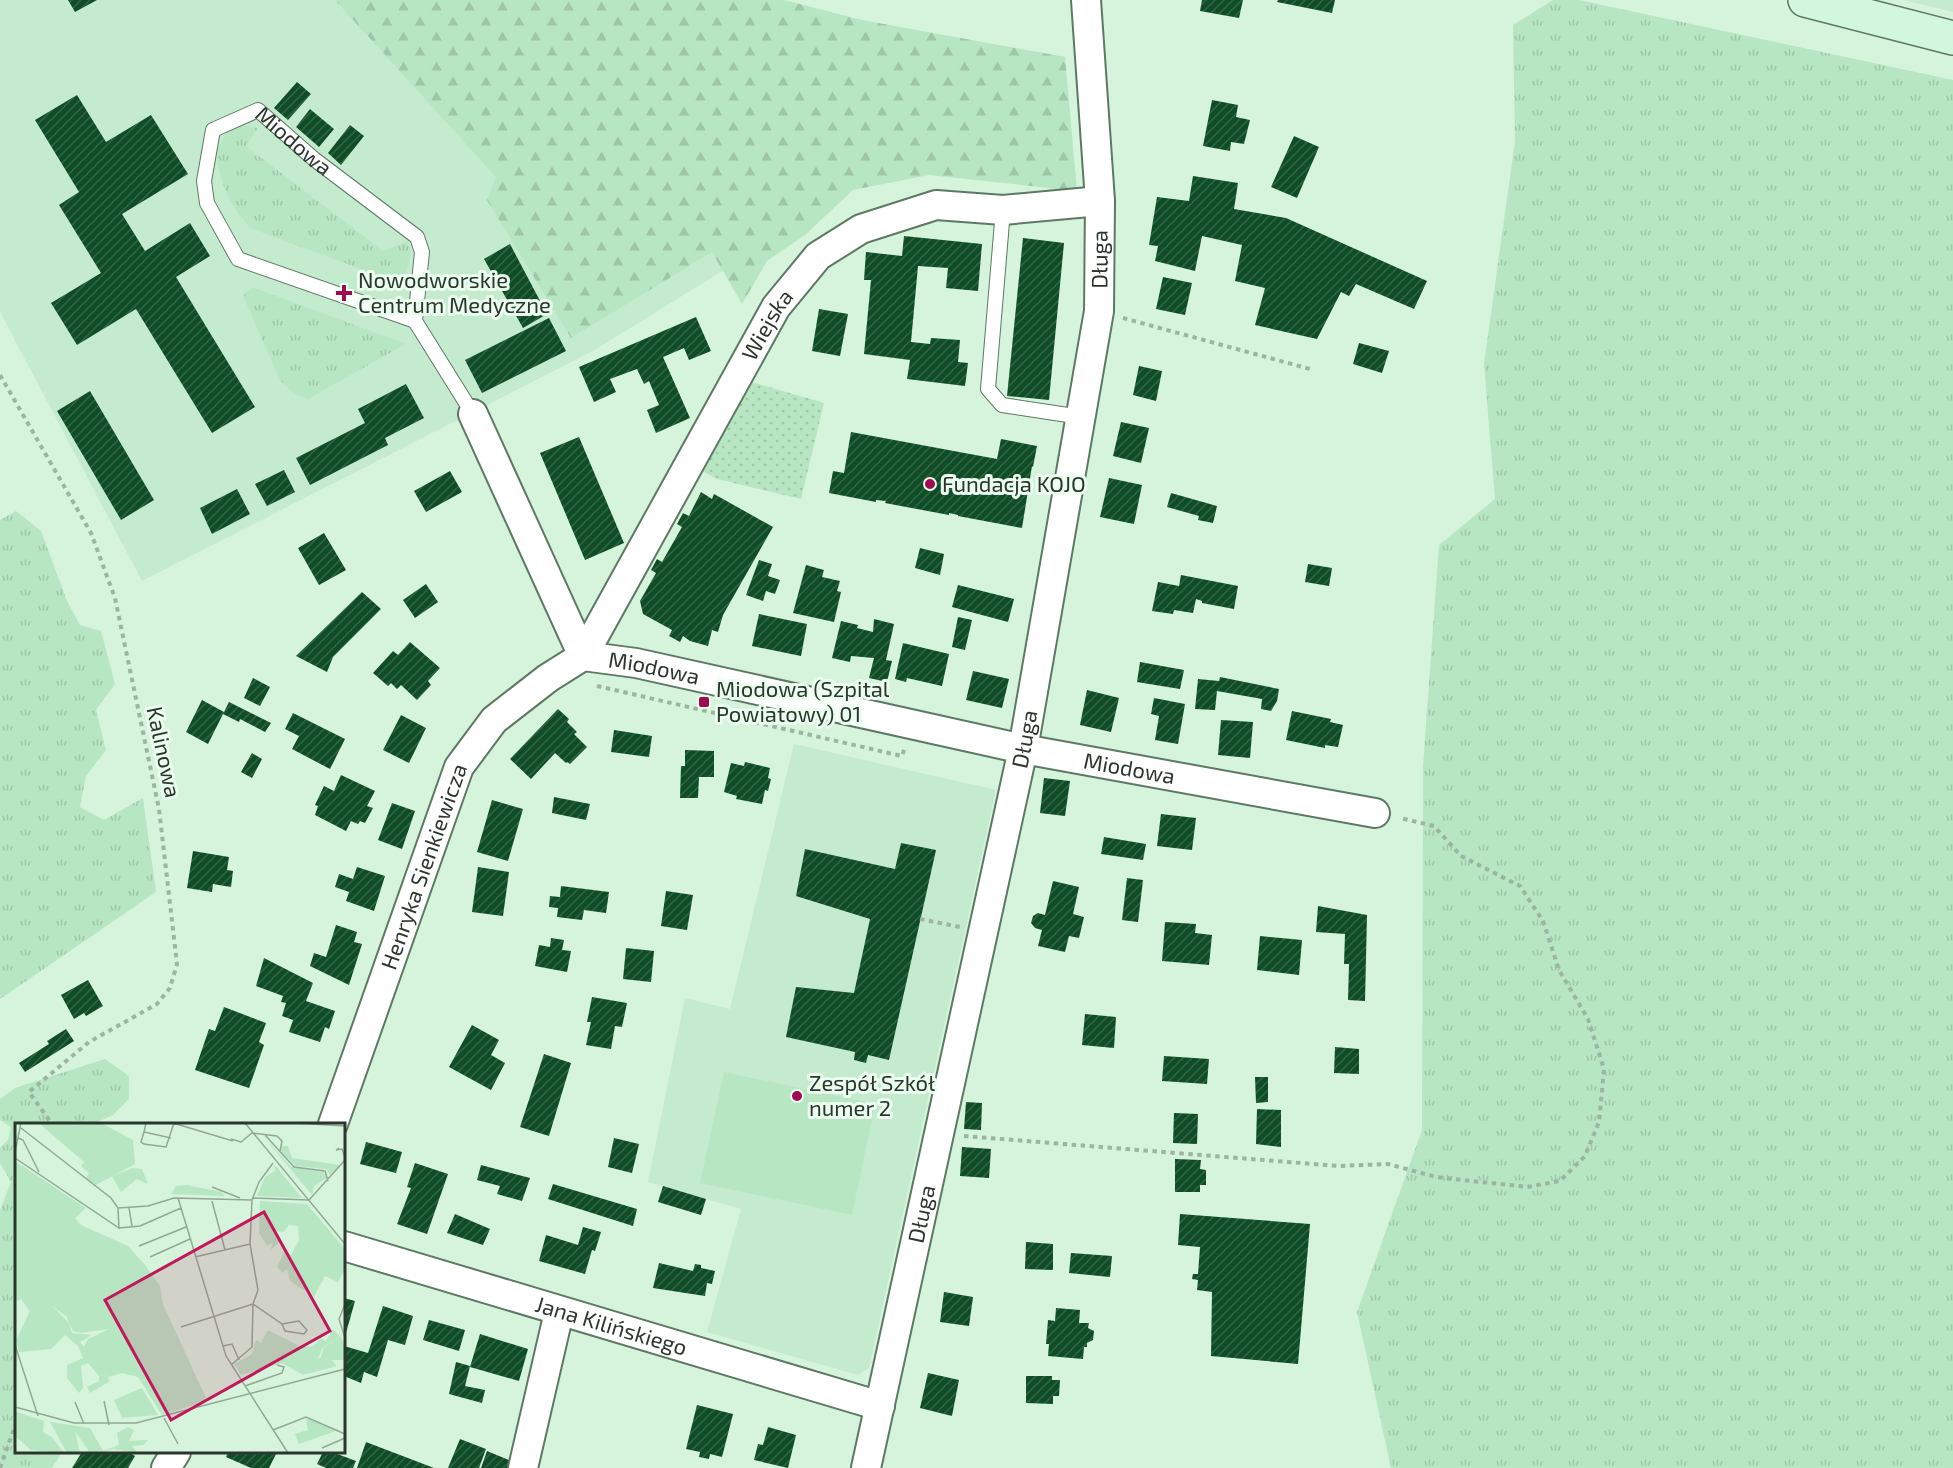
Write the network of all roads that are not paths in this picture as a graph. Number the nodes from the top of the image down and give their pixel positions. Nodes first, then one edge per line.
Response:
1 (1086, 0) edge
2 (1805, 0) edge
3 (1953, 38) edge
4 (1100, 201) junction
5 (1004, 210) junction
6 (415, 321) junction
7 (473, 414) joint
8 (1081, 417) junction
9 (583, 656) junction
10 (1023, 749) junction
11 (1375, 813) road end
12 (334, 1123) edge
13 (345, 1246) edge
14 (559, 1312) junction
15 (880, 1406) junction
16 (175, 1453) edge
17 (166, 1468) edge
18 (523, 1468) edge
19 (866, 1468) edge

1 - 4 street, Długa
2 - 3 main road
4 - 5 street, Wiejska
4 - 8 street, Długa
5 - 8 lane
5 - 9 street, Wiejska
6 - 6 lane, Miodowa
6 - 7 lane, Miodowa
7 - 9 street, Miodowa
8 - 10 street, Długa
9 - 10 street, Miodowa
9 - 12 street, Henryka Sienkiewicza
10 - 11 street, Miodowa
10 - 15 street, Długa
13 - 14 street, Jana Kilińskiego
14 - 15 street, Jana Kilińskiego
14 - 18 street
15 - 19 street, Długa
16 - 17 street

